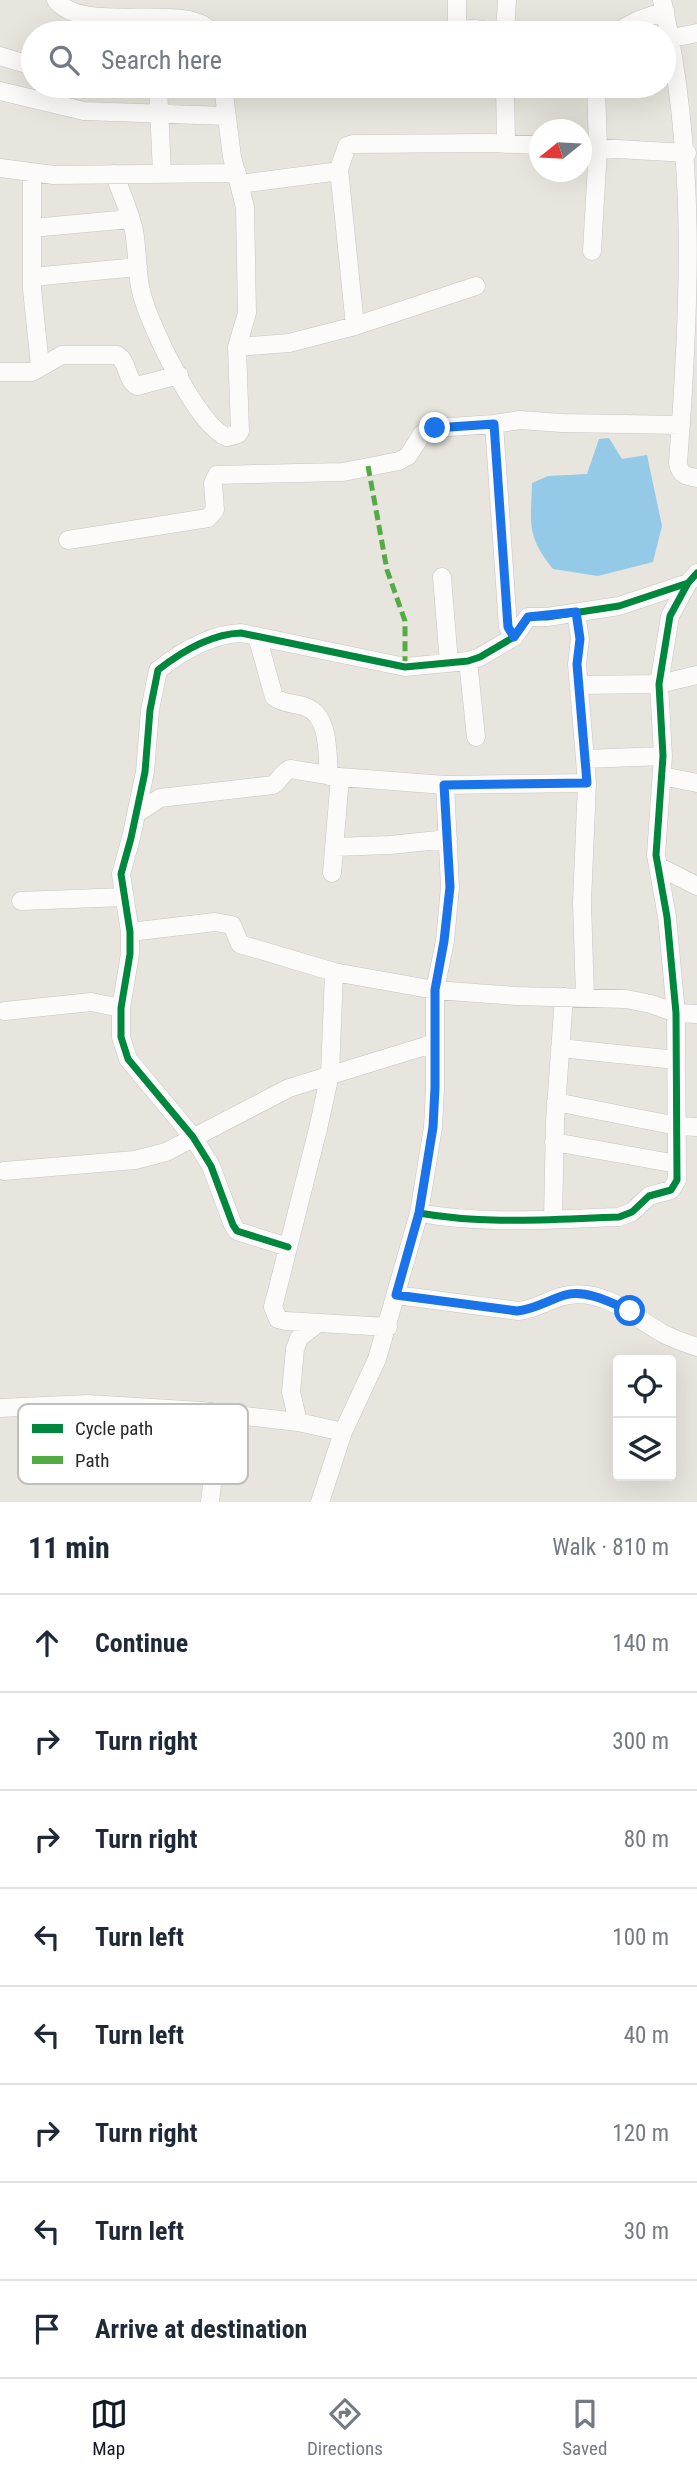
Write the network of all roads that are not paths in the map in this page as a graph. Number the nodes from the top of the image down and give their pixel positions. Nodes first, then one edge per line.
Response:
1 (55, 0) edge
2 (457, 0) edge
3 (507, 0) edge
4 (664, 5) edge
5 (160, 6) edge
6 (203, 21) edge
7 (457, 21) edge
8 (504, 21) edge
9 (637, 21) edge
10 (697, 33) edge
11 (676, 37) edge
12 (0, 56) edge
13 (676, 57) edge
14 (21, 62) edge
15 (0, 91) edge
16 (21, 96) edge
17 (29, 98) edge
18 (159, 98) edge
19 (224, 98) edge
20 (505, 98) edge
21 (595, 98) edge
22 (160, 115) junction
23 (226, 116) junction
24 (592, 127) edge
25 (691, 130) edge
26 (506, 144) junction
27 (529, 145) edge
28 (592, 148) edge
29 (687, 153) junction
30 (0, 168) edge
31 (339, 169) junction
32 (33, 173) junction
33 (162, 173) junction
34 (114, 174) junction
35 (238, 178) junction
36 (591, 182) edge
37 (130, 219) junction
38 (32, 228) junction
39 (592, 251) dead end
40 (138, 267) junction
41 (32, 277) junction
42 (476, 286) dead end
43 (693, 309) edge
44 (355, 327) junction
45 (237, 347) junction
46 (40, 366) junction
47 (0, 372) edge
48 (179, 375) junction
49 (494, 424) junction
50 (681, 425) junction
51 (697, 478) edge
52 (68, 540) dead end
53 (442, 577) dead end
54 (692, 578) edge
55 (576, 612) junction
56 (257, 636) junction
57 (514, 637) junction
58 (468, 661) junction
59 (449, 663) junction
60 (697, 674) edge
61 (659, 684) junction
62 (579, 685) junction
63 (476, 737) dead end
64 (663, 756) junction
65 (585, 759) junction
66 (334, 776) junction
67 (662, 776) junction
68 (587, 783) junction
69 (697, 783) edge
70 (444, 785) junction
71 (136, 813) junction
72 (447, 839) junction
73 (334, 846) junction
74 (658, 866) junction
75 (332, 873) dead end
76 (697, 886) edge
77 (124, 897) junction
78 (21, 901) dead end
79 (130, 932) junction
80 (334, 972) junction
81 (435, 990) junction
82 (564, 997) junction
83 (585, 997) junction
84 (121, 1008) junction
85 (5, 1011) dead end
86 (676, 1013) junction
87 (697, 1014) edge
88 (435, 1043) junction
89 (560, 1048) junction
90 (676, 1060) junction
91 (330, 1074) junction
92 (556, 1102) junction
93 (677, 1126) junction
94 (697, 1127) edge
95 (194, 1137) junction
96 (554, 1142) junction
97 (677, 1164) junction
98 (4, 1171) dead end
99 (419, 1213) junction
100 (553, 1219) junction
101 (288, 1247) junction
102 (396, 1295) junction
103 (317, 1324) junction
104 (387, 1327) junction
105 (697, 1347) edge
106 (18, 1407) edge
107 (0, 1408) edge
108 (248, 1416) edge
109 (298, 1422) junction
110 (343, 1432) junction
111 (212, 1484) edge
112 (210, 1502) edge
113 (320, 1502) edge

1 - 5 street
2 - 7 street
3 - 8 street
4 - 9 street
5 - 6 street
10 - 11 street
12 - 14 street
13 - 25 street
15 - 16 street
17 - 22 street
18 - 22 street
19 - 23 street
20 - 26 street
21 - 24 street
22 - 23 street
22 - 33 street
23 - 35 street
25 - 29 street
26 - 27 street
26 - 31 street
28 - 29 street
29 - 43 street
30 - 32 street
31 - 35 street
31 - 44 street
32 - 34 street
32 - 38 street
33 - 34 street
33 - 35 street
34 - 37 street
35 - 45 street
36 - 39 street
37 - 38 street
37 - 40 street
38 - 41 street
40 - 41 street
40 - 48 street
41 - 46 street
42 - 44 street
43 - 50 street
44 - 45 street
45 - 48 street
46 - 47 street
46 - 48 street
49 - 50 street
49 - 52 street
49 - 57 street
50 - 51 street
53 - 59 street
54 - 55 street
54 - 61 street
55 - 57 street
55 - 62 street
56 - 59 street
56 - 66 street
56 - 71 street
57 - 58 street
58 - 59 street
58 - 63 street
60 - 61 street
61 - 62 street
61 - 64 street
62 - 65 street
64 - 65 street
64 - 67 street
65 - 68 street
66 - 70 street
66 - 71 street
66 - 73 street
67 - 69 street
67 - 74 street
68 - 70 street
68 - 83 street
70 - 72 street
71 - 77 street
72 - 73 street
72 - 81 street
73 - 75 street
74 - 76 street
74 - 86 street
77 - 78 street
77 - 79 street
79 - 80 street
79 - 84 street
80 - 81 street
80 - 91 street
81 - 82 street
81 - 88 street
82 - 83 street
82 - 89 street
83 - 86 street
84 - 85 street
84 - 95 street
86 - 87 street
86 - 90 street
88 - 91 street
88 - 99 street
89 - 90 street
89 - 92 street
90 - 93 street
91 - 95 street
91 - 101 street
92 - 93 street
92 - 96 street
93 - 94 street
93 - 97 street
95 - 98 street
95 - 101 street
96 - 97 street
96 - 100 street
97 - 100 street
99 - 100 street
99 - 102 street
101 - 103 street
102 - 104 street
102 - 105 street
103 - 104 street
103 - 109 street
104 - 110 street
106 - 107 street
108 - 109 street
109 - 110 street
110 - 113 street
111 - 112 street

